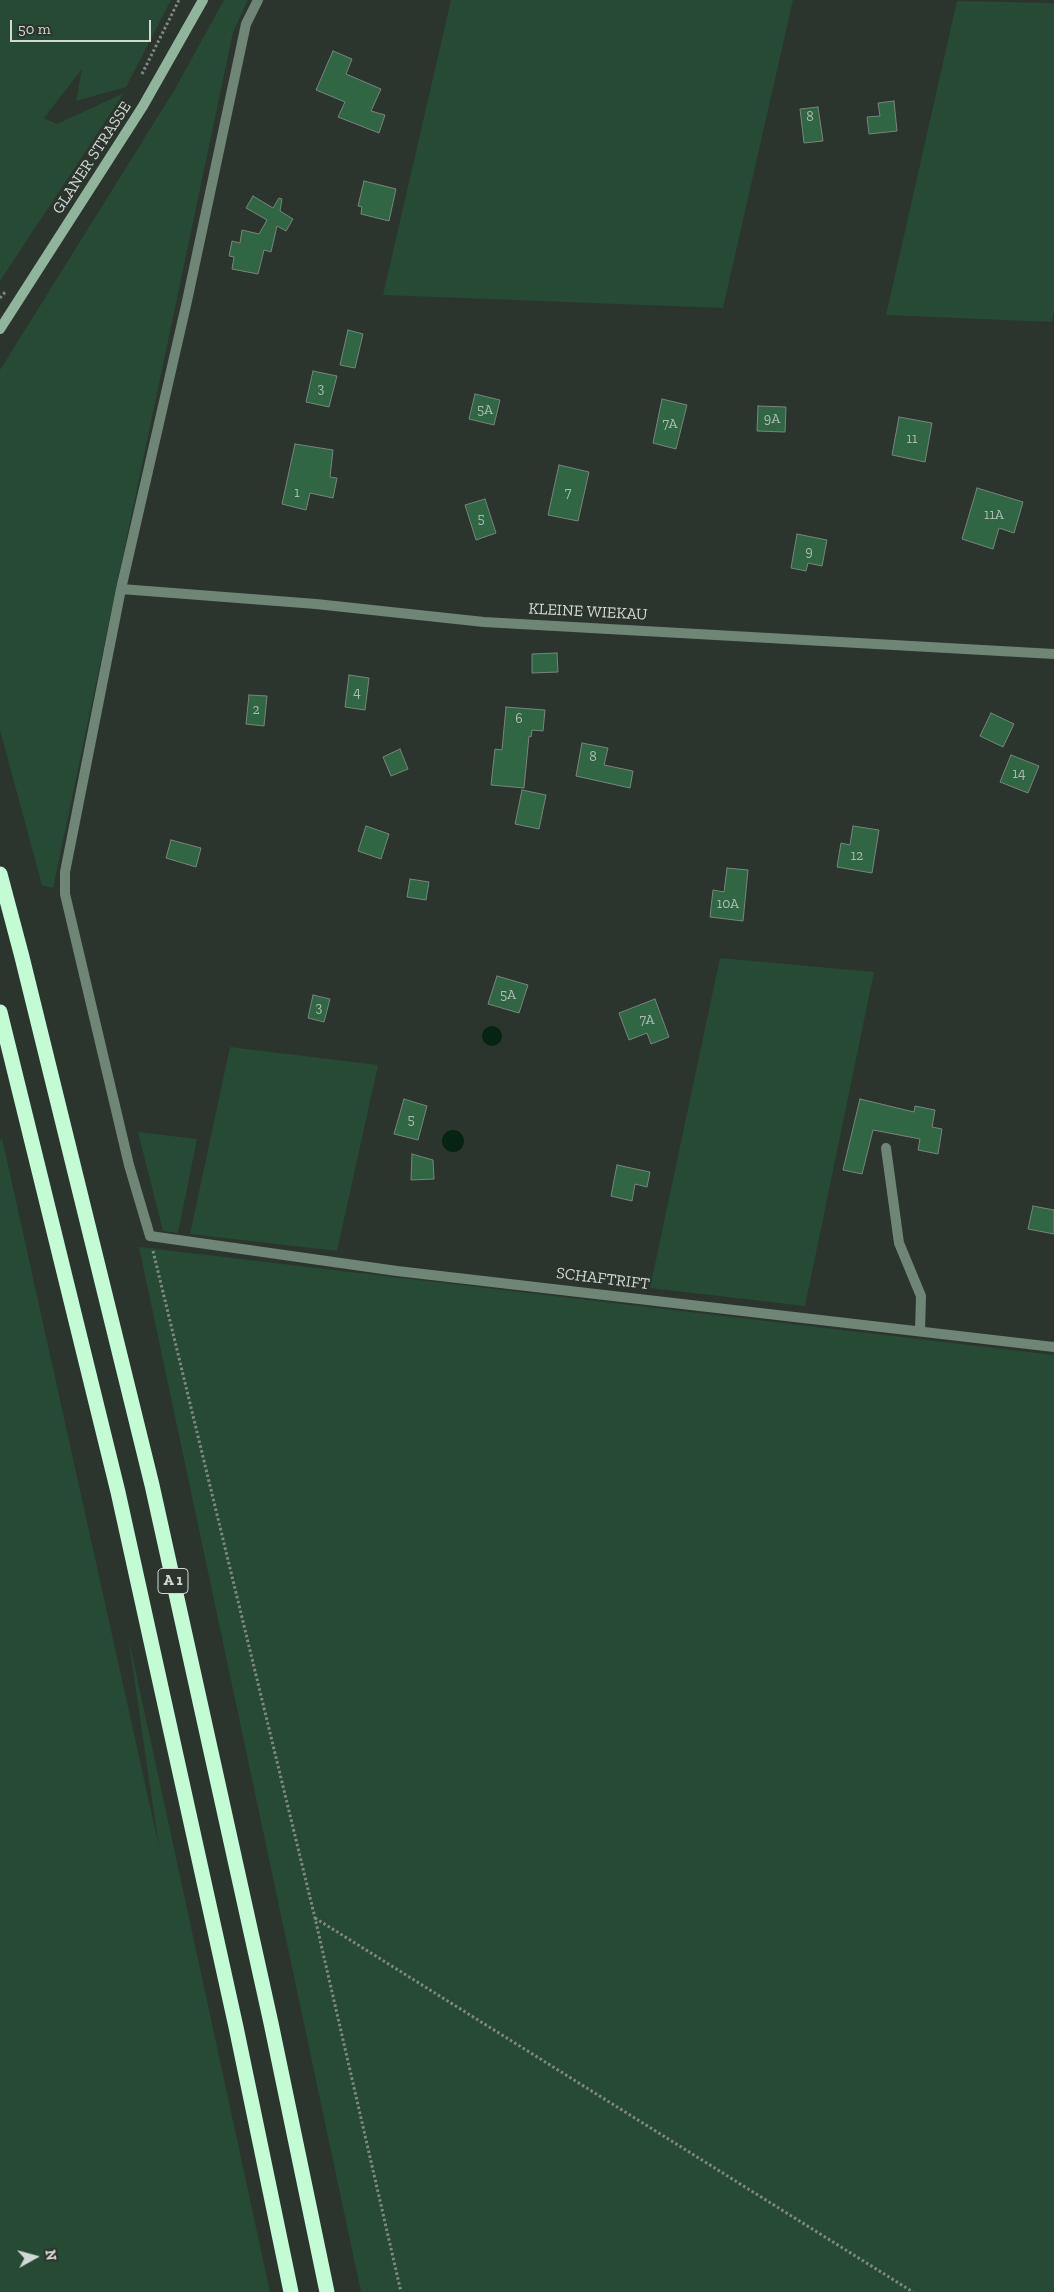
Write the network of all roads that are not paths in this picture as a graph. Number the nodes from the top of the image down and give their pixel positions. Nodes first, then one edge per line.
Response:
1 (204, 0) edge
2 (258, 0) edge
3 (0, 329) edge
4 (121, 589) junction
5 (1054, 654) edge
6 (0, 874) edge
7 (0, 1012) edge
8 (886, 1148) dead end
9 (920, 1331) junction
10 (1054, 1347) edge
11 (291, 2292) edge
12 (327, 2292) edge

1 - 3 street, GLANER STRASSE
2 - 4 street
4 - 5 street, KLEINE WIEKAU
4 - 9 street, SCHAFTRIFT
6 - 12 highway, A 1
7 - 11 highway, A 1
8 - 9 street
9 - 10 street, SCHAFTRIFT

